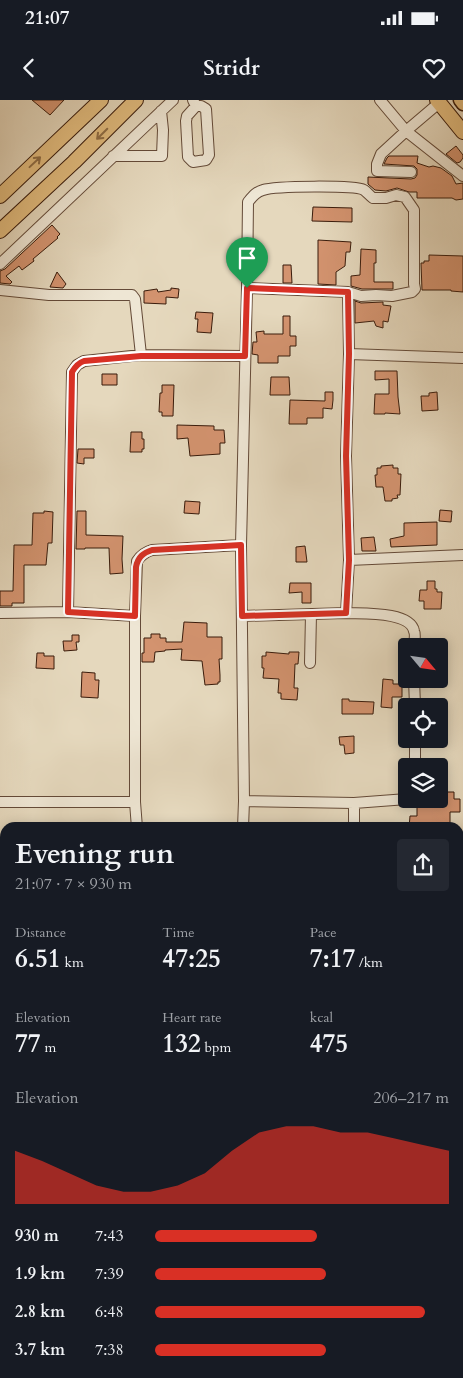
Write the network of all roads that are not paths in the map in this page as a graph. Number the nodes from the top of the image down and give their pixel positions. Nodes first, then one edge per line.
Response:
1 (101, 100) edge
2 (136, 100) edge
3 (173, 100) edge
4 (380, 100) edge
5 (460, 100) edge
6 (438, 102) edge
7 (195, 103) edge
8 (463, 104) edge
9 (161, 112) junction
10 (406, 131) junction
11 (463, 132) edge
12 (114, 156) junction
13 (367, 163) dead end
14 (377, 171) junction
15 (411, 172) dead end
16 (463, 176) edge
17 (0, 196) edge
18 (0, 231) edge
19 (0, 264) edge
20 (247, 288) junction
21 (0, 290) edge
22 (348, 292) junction
23 (349, 354) junction
24 (141, 356) junction
25 (245, 356) junction
26 (463, 358) edge
27 (241, 545) junction
28 (463, 555) edge
29 (349, 560) junction
30 (68, 612) junction
31 (0, 613) edge
32 (346, 613) junction
33 (312, 614) junction
34 (135, 616) junction
35 (242, 616) junction
36 (414, 638) edge
37 (310, 662) dead end
38 (398, 800) edge
39 (244, 801) junction
40 (0, 802) edge
41 (135, 802) junction
42 (354, 803) junction
43 (136, 822) edge
44 (243, 822) edge
45 (354, 822) edge

17 -> 1 highway
2 -> 18 highway
3 - 9 street
4 - 10 street
5 - 8 main road
6 - 10 street
6 - 11 highway
7 - 7 street
9 - 12 street
9 - 12 street
10 - 14 street
10 - 16 street
12 - 19 street
13 - 14 street
14 - 15 street
20 - 22 street
20 - 22 street
20 - 25 street
21 - 24 street
22 - 23 street
23 - 26 street
23 - 29 street
24 - 25 street
24 - 30 street
25 - 27 street
27 - 34 street
27 - 35 street
28 - 29 street
29 - 32 street
30 - 31 street
30 - 34 street
32 - 33 street
32 - 36 street
33 - 35 street
33 - 37 street
34 - 41 street
35 - 39 street
38 - 42 street
39 - 42 street
39 - 44 street
40 - 41 street
41 - 43 street
42 - 45 street

